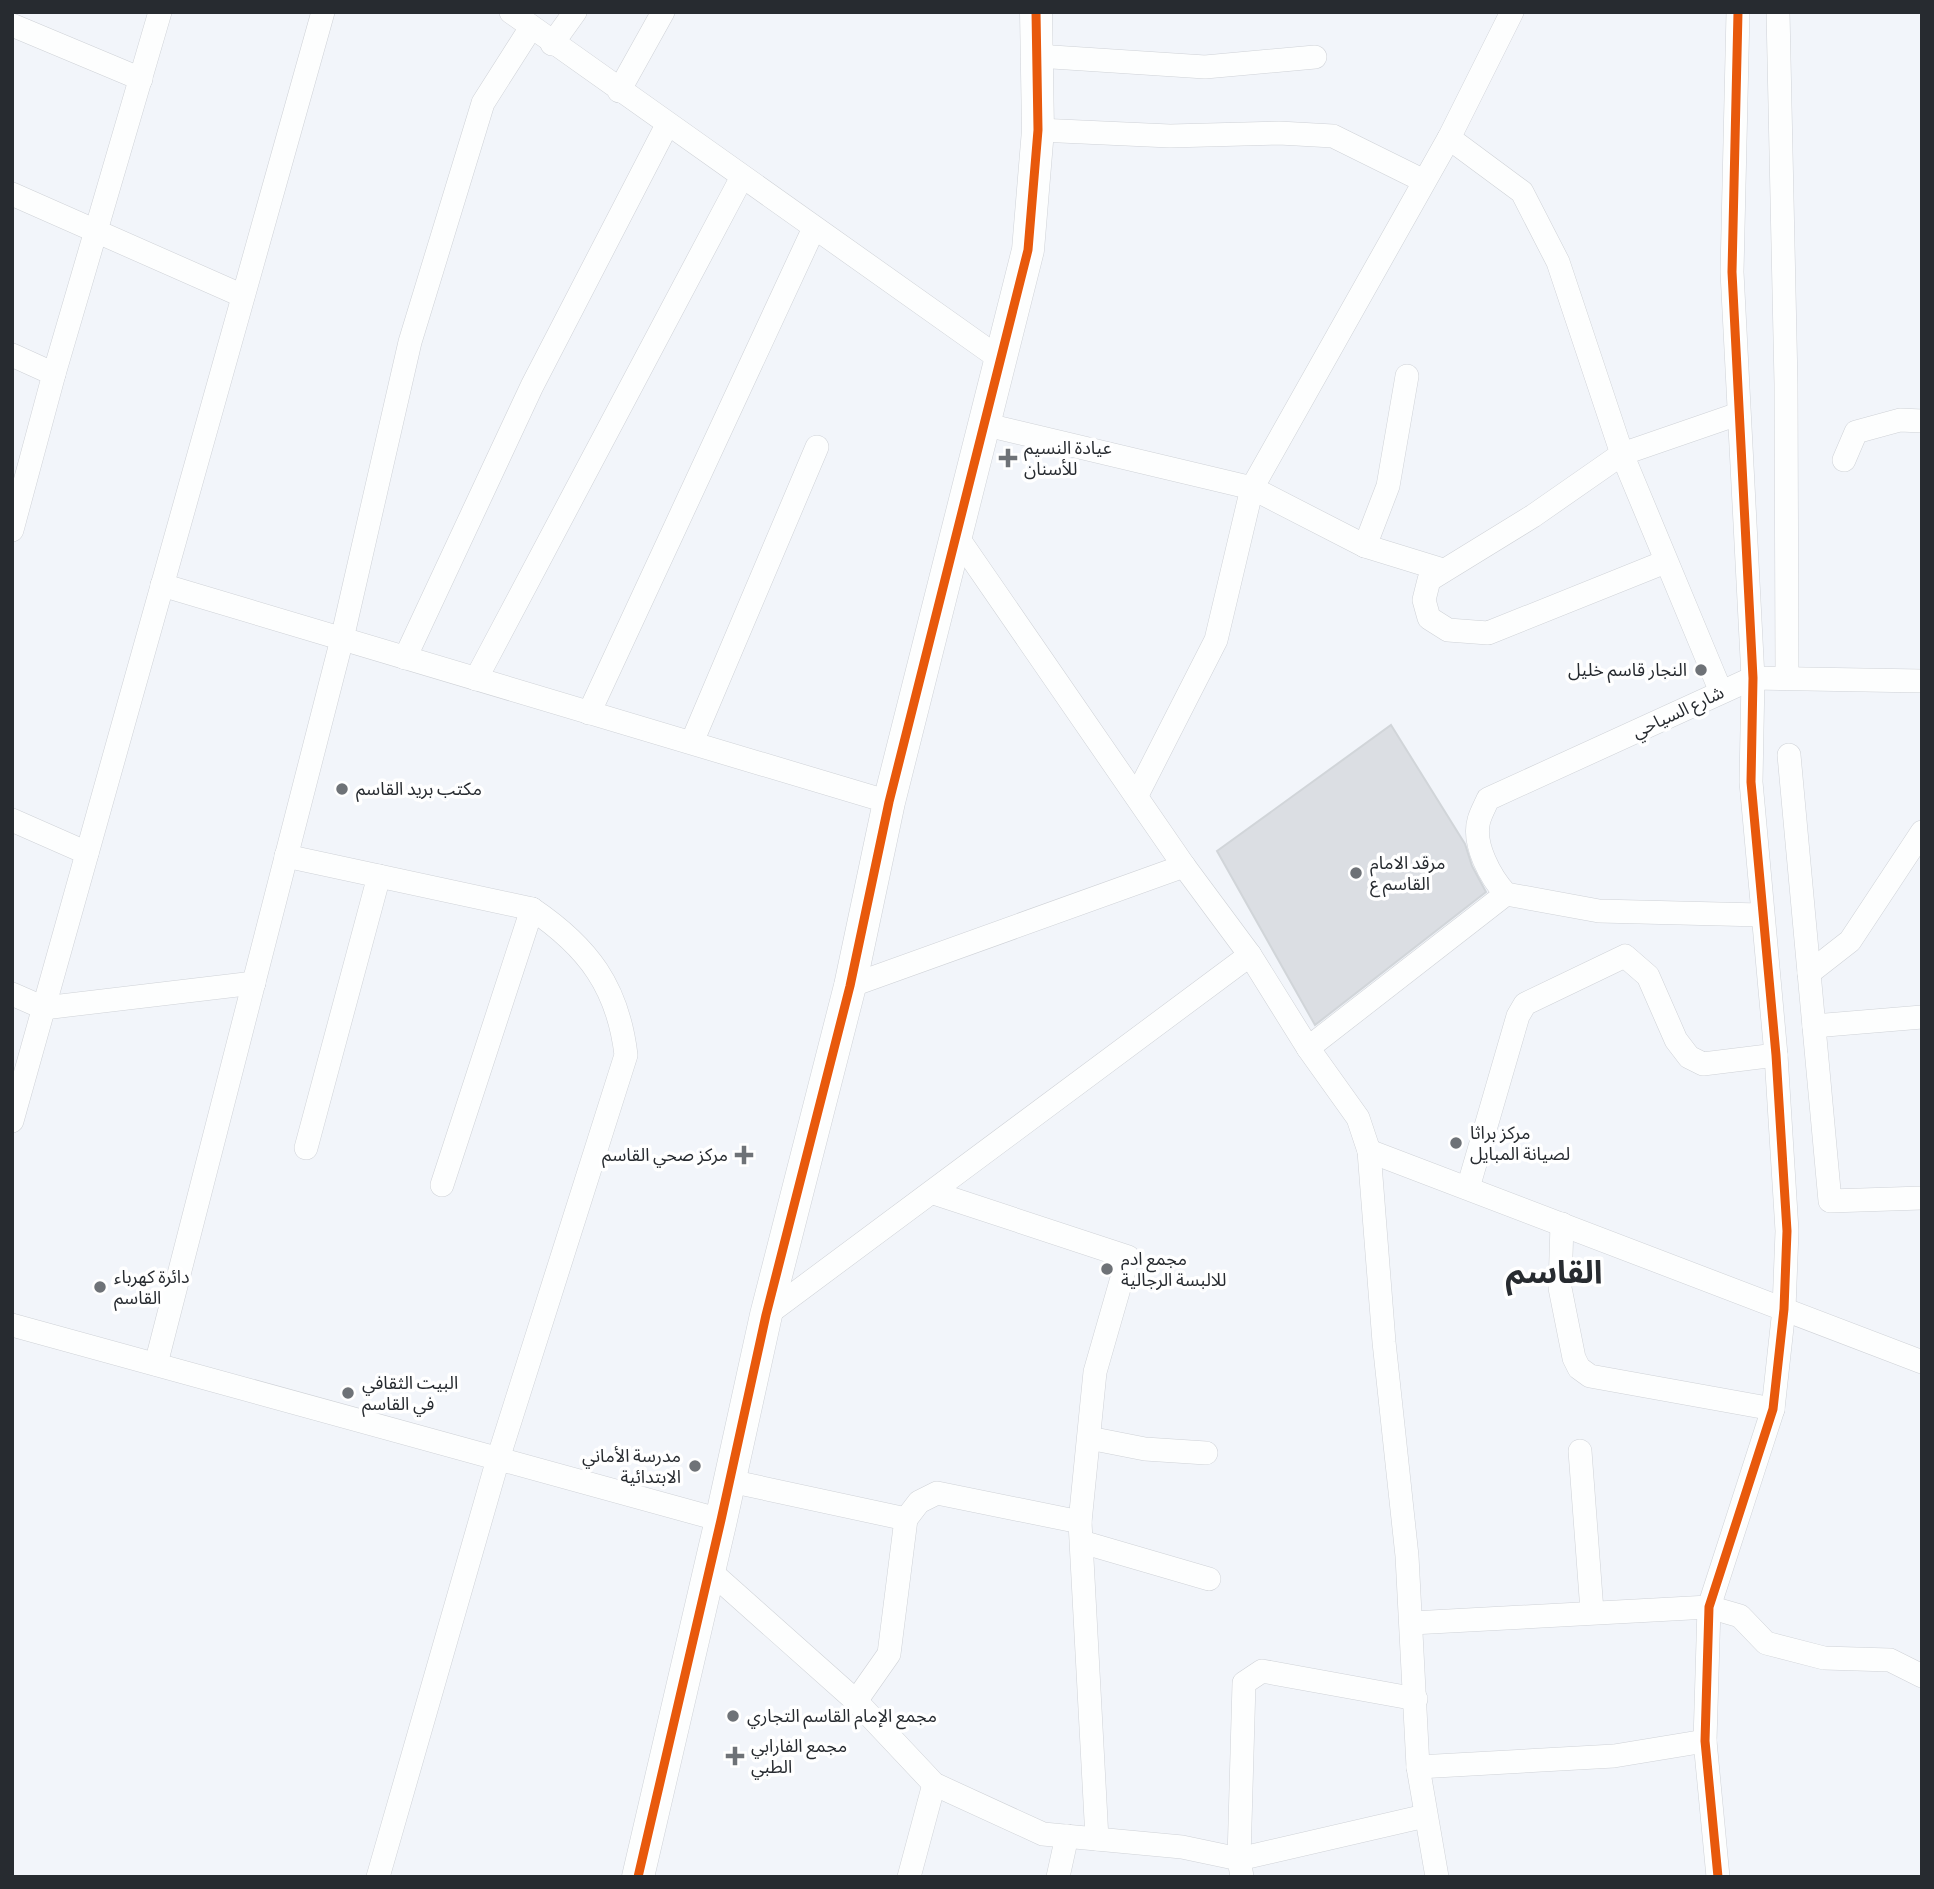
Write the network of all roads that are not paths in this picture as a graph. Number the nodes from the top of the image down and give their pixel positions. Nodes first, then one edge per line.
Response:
1 (160, 12) edge
2 (323, 12) edge
3 (511, 12) edge
4 (575, 12) edge
5 (663, 12) edge
6 (1036, 12) edge
7 (1512, 12) edge
8 (1738, 12) edge
9 (1778, 12) edge
10 (12, 25) edge
11 (530, 29) junction
12 (552, 44) junction
13 (1037, 56) junction
14 (1315, 57) dead end
15 (141, 79) junction
16 (618, 91) junction
17 (667, 125) junction
18 (1038, 130) junction
19 (1449, 138) junction
20 (741, 177) junction
21 (1424, 181) junction
22 (12, 194) edge
23 (814, 228) junction
24 (98, 232) junction
25 (243, 296) junction
26 (12, 355) edge
27 (1003, 361) junction
28 (54, 374) junction
29 (1407, 376) dead end
30 (1738, 414) junction
31 (1922, 421) edge
32 (987, 425) junction
33 (817, 447) dead end
34 (1622, 454) junction
35 (1844, 460) dead end
36 (1252, 488) junction
37 (14, 520) edge
38 (958, 538) junction
39 (1365, 546) junction
40 (1665, 562) junction
41 (1443, 570) junction
42 (162, 585) junction
43 (342, 639) junction
44 (405, 658) junction
45 (1787, 677) junction
46 (1753, 678) junction
47 (476, 679) junction
48 (1922, 681) edge
49 (1721, 692) junction
50 (589, 713) junction
51 (692, 742) junction
52 (1789, 755) dead end
53 (1137, 795) junction
54 (889, 802) junction
55 (12, 820) edge
56 (1922, 832) edge
57 (87, 853) junction
58 (286, 856) junction
59 (1184, 866) junction
60 (379, 876) junction
61 (1506, 894) junction
62 (532, 909) junction
63 (1762, 915) junction
64 (1251, 955) junction
65 (1809, 974) junction
66 (254, 983) junction
67 (850, 986) junction
68 (12, 994) edge
69 (44, 1008) junction
70 (1922, 1017) edge
71 (1814, 1026) junction
72 (1308, 1048) junction
73 (1776, 1055) junction
74 (12, 1121) edge
75 (306, 1148) dead end
76 (1368, 1151) junction
77 (442, 1185) dead end
78 (1468, 1188) junction
79 (934, 1193) junction
80 (1922, 1198) edge
81 (1562, 1224) junction
82 (1784, 1309) junction
83 (766, 1315) junction
84 (12, 1325) edge
85 (1922, 1362) edge
86 (156, 1364) junction
87 (1773, 1409) junction
88 (1089, 1438) junction
89 (1580, 1451) dead end
90 (1206, 1453) dead end
91 (498, 1459) junction
92 (730, 1480) junction
93 (721, 1520) junction
94 (905, 1520) junction
95 (1081, 1532) junction
96 (710, 1571) junction
97 (1209, 1579) dead end
98 (1709, 1607) junction
99 (1592, 1611) junction
100 (1412, 1623) junction
101 (1922, 1676) edge
102 (1416, 1699) junction
103 (856, 1701) junction
104 (1705, 1741) junction
105 (1418, 1767) junction
106 (934, 1784) junction
107 (1425, 1816) junction
108 (1067, 1836) junction
109 (1097, 1839) junction
110 (1241, 1868) edge
111 (378, 1877) edge
112 (638, 1877) edge
113 (909, 1877) edge
114 (1058, 1877) edge
115 (1437, 1877) edge
116 (1718, 1877) edge

1 - 15 street
2 - 25 street
3 - 11 street
4 - 12 street
5 - 16 street
6 - 13 street
7 - 19 street
8 - 30 street
9 - 45 street
10 - 15 street
11 - 12 street
11 - 43 street
12 - 16 street
13 - 14 street
13 - 18 street
15 - 24 street
16 - 17 street
17 - 20 street
17 - 44 street
18 - 21 street
18 - 27 street
19 - 21 street
19 - 34 street
20 - 23 street
20 - 47 street
21 - 36 street
22 - 24 street
23 - 27 street
23 - 50 street
24 - 25 street
24 - 28 street
25 - 42 street
26 - 28 street
27 - 32 street
28 - 37 street
29 - 39 street
30 - 34 street
30 - 46 street
31 - 35 street
32 - 36 street
32 - 38 street
33 - 51 street
34 - 40 street
34 - 41 street
36 - 39 street
36 - 53 street
38 - 53 street
38 - 54 street
39 - 41 street
40 - 41 street
40 - 49 street
42 - 43 street
42 - 57 street
43 - 44 street
43 - 58 street
44 - 47 street
45 - 46 street, شارع السياحي
45 - 48 street, شارع السياحي
46 - 49 street, شارع السياحي
46 - 63 street
47 - 50 street
49 - 61 street, شارع السياحي
50 - 51 street
51 - 54 street
52 - 65 street
53 - 59 street
54 - 67 street
55 - 57 street
56 - 65 street
57 - 69 street
58 - 60 street
58 - 66 street
59 - 64 street
59 - 67 street
60 - 62 street
60 - 75 street
61 - 63 street
61 - 72 street
62 - 77 street
62 - 91 street
63 - 73 street
64 - 72 street
64 - 79 street
65 - 71 street
66 - 69 street
66 - 86 street
67 - 83 street
68 - 69 street
69 - 74 street
70 - 71 street
71 - 80 street
72 - 76 street
73 - 78 street
73 - 82 street
76 - 78 street
76 - 100 street
78 - 81 street
79 - 83 street
79 - 88 street
81 - 82 street
81 - 87 street
82 - 85 street
82 - 87 street
83 - 92 street
84 - 86 street
86 - 91 street
87 - 98 street
88 - 90 street
88 - 95 street
89 - 99 street
91 - 93 street
91 - 111 street
92 - 93 street
92 - 94 street
93 - 96 street
94 - 95 street
94 - 103 street
95 - 97 street
95 - 109 street
96 - 103 street
96 - 112 street
98 - 99 street
98 - 101 street
98 - 104 street
99 - 100 street
100 - 102 street
102 - 105 street
102 - 110 street
103 - 106 street
104 - 105 street
104 - 116 street
105 - 107 street
106 - 108 street
106 - 113 street
107 - 110 street
107 - 115 street
108 - 109 street
108 - 114 street
109 - 110 street

